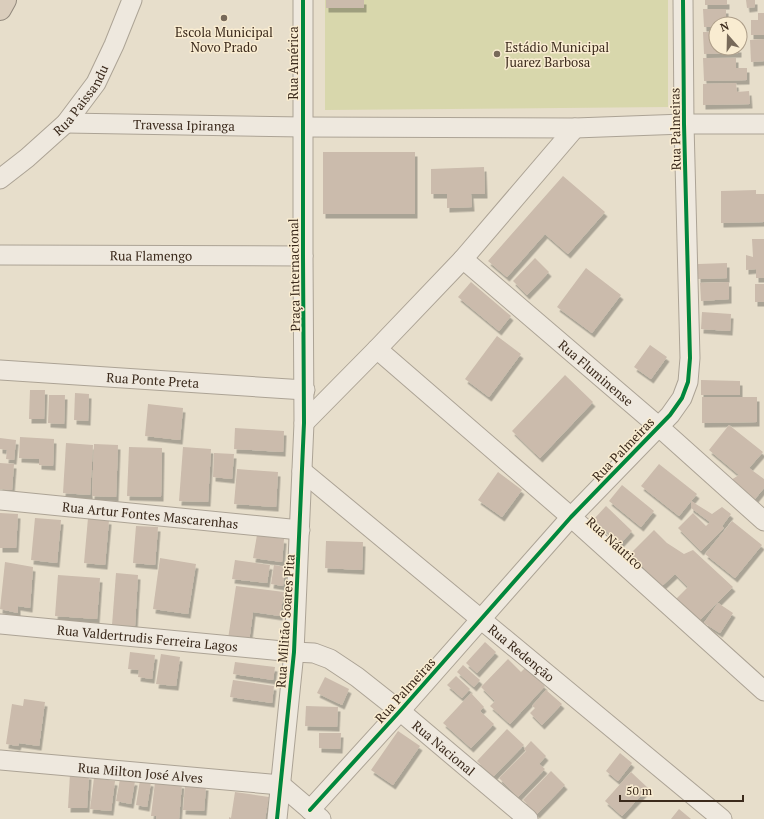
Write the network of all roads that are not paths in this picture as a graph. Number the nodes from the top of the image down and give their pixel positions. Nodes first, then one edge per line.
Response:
1 (5, 0) edge
2 (132, 0) edge
3 (303, 0) edge
4 (683, 0) edge
5 (0, 9) edge
6 (66, 123) junction
7 (684, 124) junction
8 (764, 124) edge
9 (303, 127) junction
10 (575, 128) junction
11 (0, 179) edge
12 (0, 255) edge
13 (303, 256) junction
14 (463, 259) junction
15 (377, 349) junction
16 (0, 370) edge
17 (305, 390) junction
18 (304, 423) junction
19 (658, 426) junction
20 (302, 471) junction
21 (0, 500) edge
22 (571, 518) junction
23 (764, 521) edge
24 (300, 530) junction
25 (481, 619) junction
26 (0, 624) edge
27 (294, 652) junction
28 (764, 691) edge
29 (400, 711) junction
30 (0, 760) edge
31 (281, 785) junction
32 (315, 814) edge
33 (277, 819) edge
34 (528, 819) edge
35 (722, 819) edge

1 - 5 highway
2 - 6 street, Rua Paissandu
3 - 9 street, Rua América
4 - 7 street, Rua Palmeiras
6 - 9 street, Travessa Ipiranga
6 - 11 street, Rua Paissandu
7 - 8 street
7 - 10 street
7 - 19 street, Rua Palmeiras
9 - 10 street
9 - 13 street, Praça Internacional
10 - 14 street
12 - 13 street, Rua Flamengo
13 - 17 street, Praça Internacional
14 - 15 street
14 - 19 street, Rua Fluminense
15 - 18 street
15 - 22 street, Rua Náutico
16 - 17 street, Rua Ponte Preta
17 - 18 street, Praça Internacional
18 - 20 street, Rua Militão Soares Pita
19 - 22 street, Rua Palmeiras
19 - 23 street, Rua Fluminense
20 - 24 street, Rua Militão Soares Pita
20 - 25 street, Rua Redenção
21 - 24 street, Rua Artur Fontes Mascarenhas
22 - 25 street, Rua Palmeiras
22 - 28 street, Rua Náutico
24 - 27 street, Rua Militão Soares Pita
25 - 29 street, Rua Palmeiras
25 - 35 street, Rua Redenção
26 - 27 street, Rua Valdertrudis Ferreira Lagos
27 - 29 street, Rua Nacional
27 - 31 street, Rua Militão Soares Pita
29 - 32 street, Rua Palmeiras
29 - 34 street, Rua Nacional
30 - 31 street, Rua Milton José Alves
31 - 32 street
31 - 33 street, Rua Militão Soares Pita

